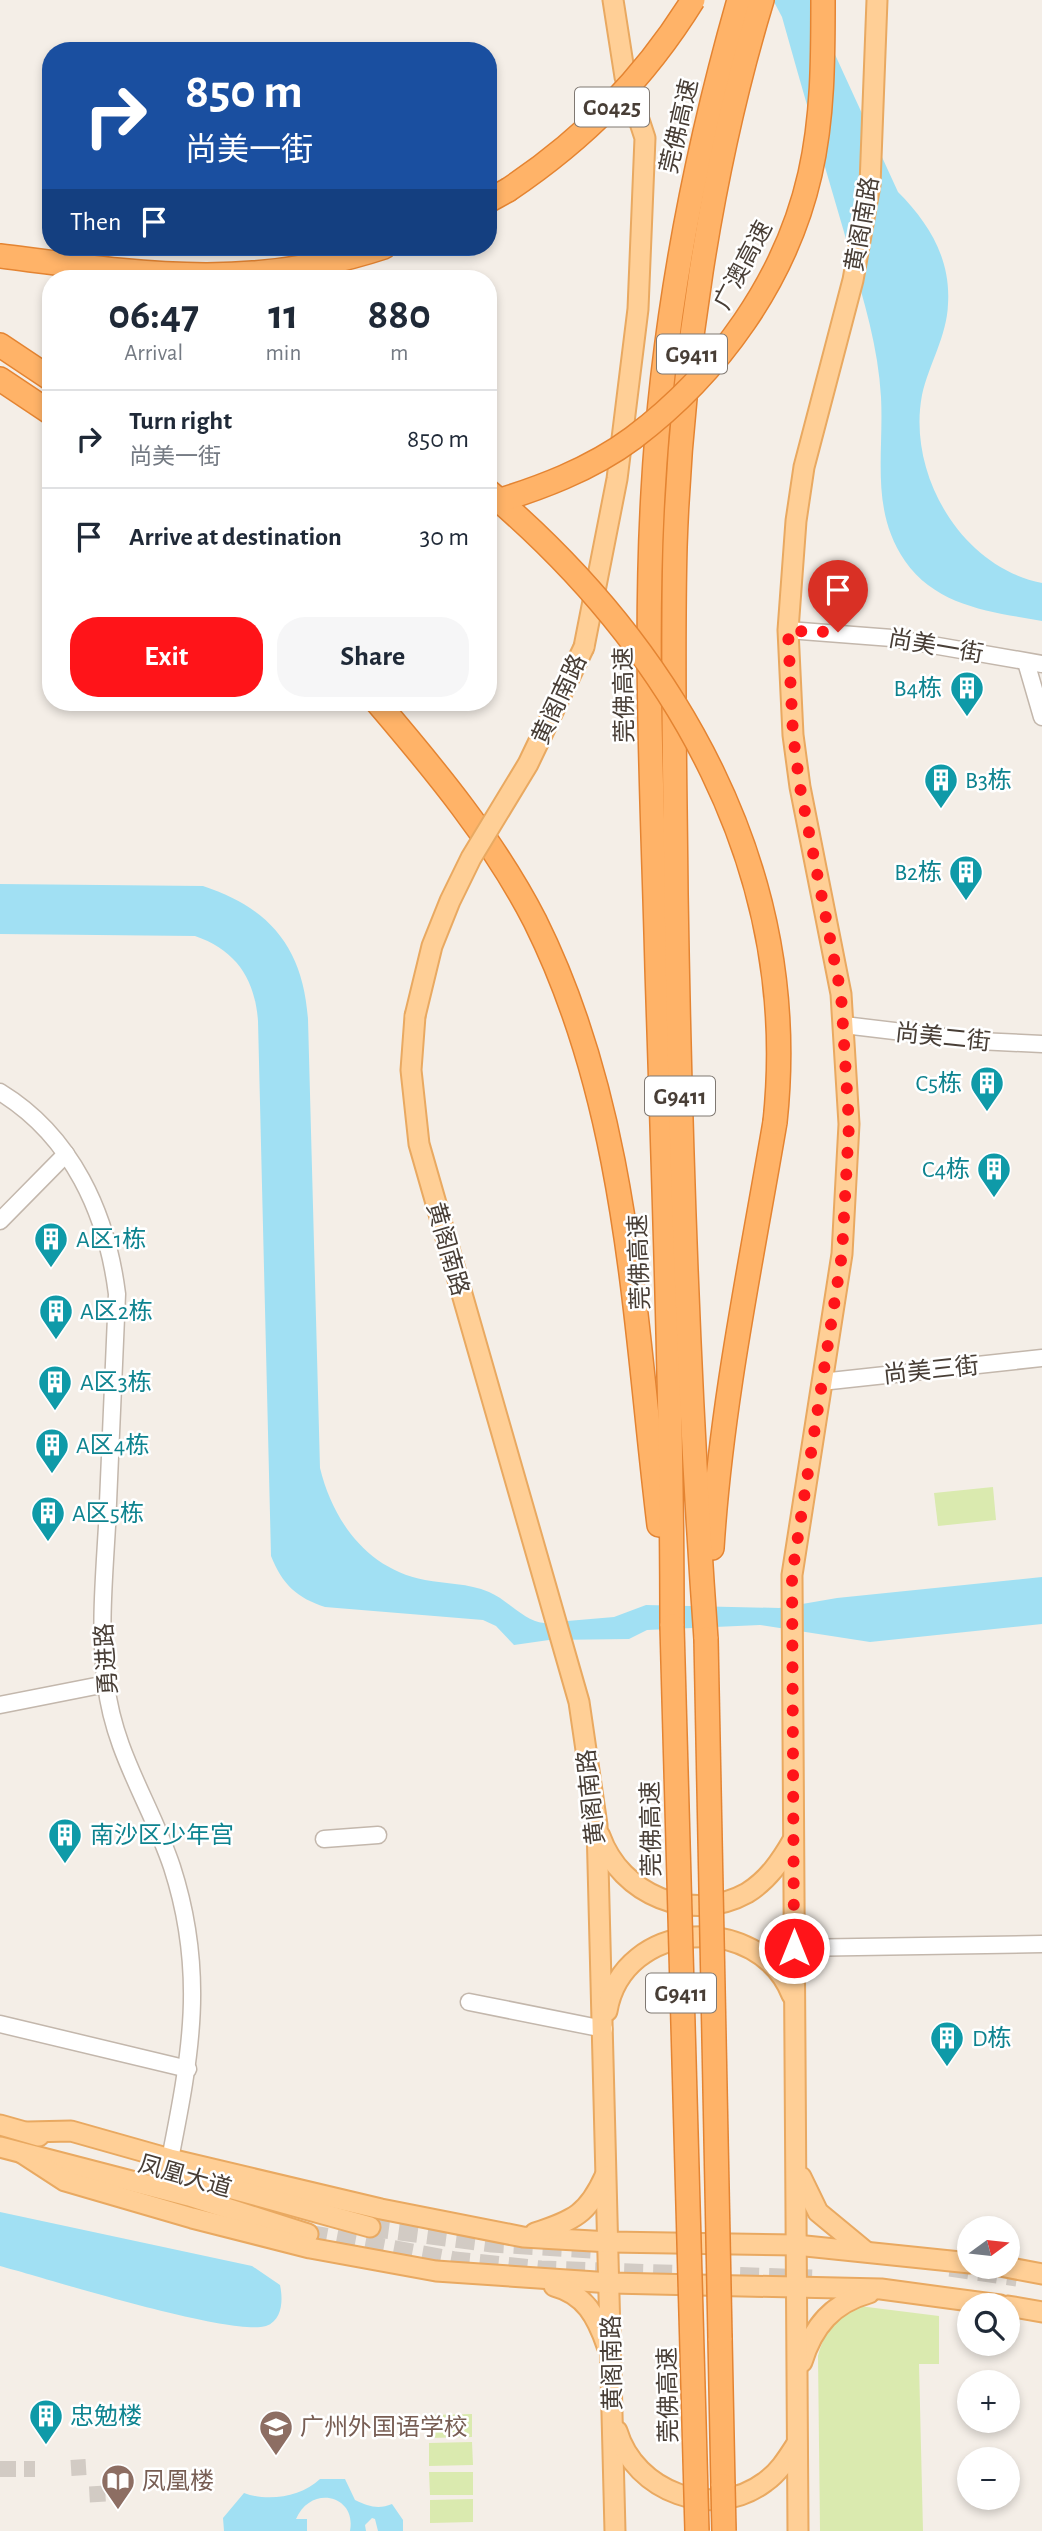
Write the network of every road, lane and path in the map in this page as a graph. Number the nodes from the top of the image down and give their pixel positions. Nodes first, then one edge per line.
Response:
1 (613, 0) edge
2 (693, 0) edge
3 (738, 0) edge
4 (762, 0) edge
5 (823, 0) edge
6 (877, 0) edge
7 (498, 196) edge
8 (0, 256) edge
9 (352, 256) edge
10 (0, 265) edge
11 (109, 270) edge
12 (281, 270) edge
13 (42, 277) edge
14 (0, 345) edge
15 (42, 373) edge
16 (0, 379) edge
17 (42, 407) edge
18 (497, 499) edge
19 (497, 501) edge
20 (788, 631) junction
21 (1034, 663) edge
22 (384, 711) edge
23 (1042, 717) edge
24 (844, 1025) junction
25 (1042, 1044) edge
26 (0, 1092) edge
27 (66, 1153) junction
28 (0, 1221) edge
29 (1042, 1358) edge
30 (821, 1382) junction
31 (662, 1473) junction
32 (705, 1478) junction
33 (106, 1684) junction
34 (0, 1704) edge
35 (597, 1825) junction
36 (378, 1835) dead end
37 (794, 1838) junction
38 (324, 1839) dead end
39 (1042, 1944) edge
40 (794, 1948) junction
41 (469, 2002) dead end
42 (795, 2002) junction
43 (0, 2024) edge
44 (604, 2029) junction
45 (188, 2069) junction
46 (1, 2124) edge
47 (28, 2132) junction
48 (0, 2147) edge
49 (22, 2153) junction
50 (170, 2159) junction
51 (796, 2161) junction
52 (607, 2171) junction
53 (370, 2227) tunnel mouth
54 (308, 2234) tunnel mouth
55 (523, 2237) junction
56 (610, 2242) junction
57 (796, 2245) junction
58 (865, 2251) junction
59 (925, 2258) junction
60 (957, 2262) tunnel mouth
61 (1020, 2270) tunnel mouth
62 (1042, 2274) edge
63 (530, 2279) junction
64 (611, 2283) junction
65 (797, 2285) junction
66 (881, 2289) junction
67 (926, 2292) junction
68 (957, 2297) edge
69 (1020, 2308) edge
70 (1042, 2312) edge
71 (612, 2360) junction
72 (797, 2380) junction
73 (612, 2409) junction
74 (797, 2444) junction
75 (615, 2531) edge
76 (696, 2531) edge
77 (724, 2531) edge
78 (798, 2531) edge

1 - 35 main road, 黄阁南路, bridge
2 - 7 highway, G0425, bridge
3 - 31 highway, 莞佛高速 / G9411, bridge
4 - 32 highway, 莞佛高速 / G9411, bridge
5 - 19 highway, 广澳高速, bridge
6 - 20 main road, 黄阁南路
8 - 11 highway
9 - 12 highway
10 - 13 highway
14 - 15 highway
16 - 17 highway
18 - 32 highway, bridge
20 - 21 street, 尚美一街
20 - 24 main road, 黄阁南路
21 - 23 street
22 - 31 highway
24 - 25 street, 尚美二街
24 - 30 main road, 黄阁南路
26 - 27 street, 勇进路
27 - 28 street
27 - 33 street, 勇进路
29 - 30 street, 尚美三街
30 - 37 main road, 黄阁南路
31 - 76 highway, 莞佛高速 / G9411, bridge
32 - 77 highway, G9411, bridge
33 - 34 street
33 - 45 street, 勇进路
35 - 37 main road
35 - 44 main road, 黄阁南路
36 - 38 street
37 - 40 main road, 黄阁南路
39 - 40 street
40 - 42 main road, 黄阁南路
41 - 44 street
42 - 44 main road
42 - 51 main road, 黄阁南路
43 - 45 street
44 - 52 main road, 黄阁南路
45 - 50 street, 勇进路
46 - 47 main road, 凤凰大道
47 - 50 main road
47 - 53 main road, 凤凰大道
48 - 49 main road, 凤凰大道
49 - 54 main road, 凤凰大道
49 - 63 main road
50 - 55 main road
51 - 57 main road, 黄阁南路
51 - 58 main road
52 - 55 main road
52 - 56 main road, 黄阁南路
55 - 56 main road
56 - 57 main road
56 - 64 main road, 黄阁南路
57 - 58 main road
57 - 65 main road, 黄阁南路
58 - 59 main road
59 - 60 main road
59 - 67 main road
61 - 62 main road
63 - 64 main road
63 - 71 main road
64 - 65 main road
64 - 71 main road, 黄阁南路
65 - 66 main road
65 - 72 main road, 黄阁南路
66 - 67 main road
66 - 72 main road
67 - 68 main road
69 - 70 main road
71 - 73 main road, 黄阁南路
72 - 74 main road, 黄阁南路
73 - 74 main road
73 - 75 main road, 黄阁南路
74 - 78 main road, 黄阁南路

